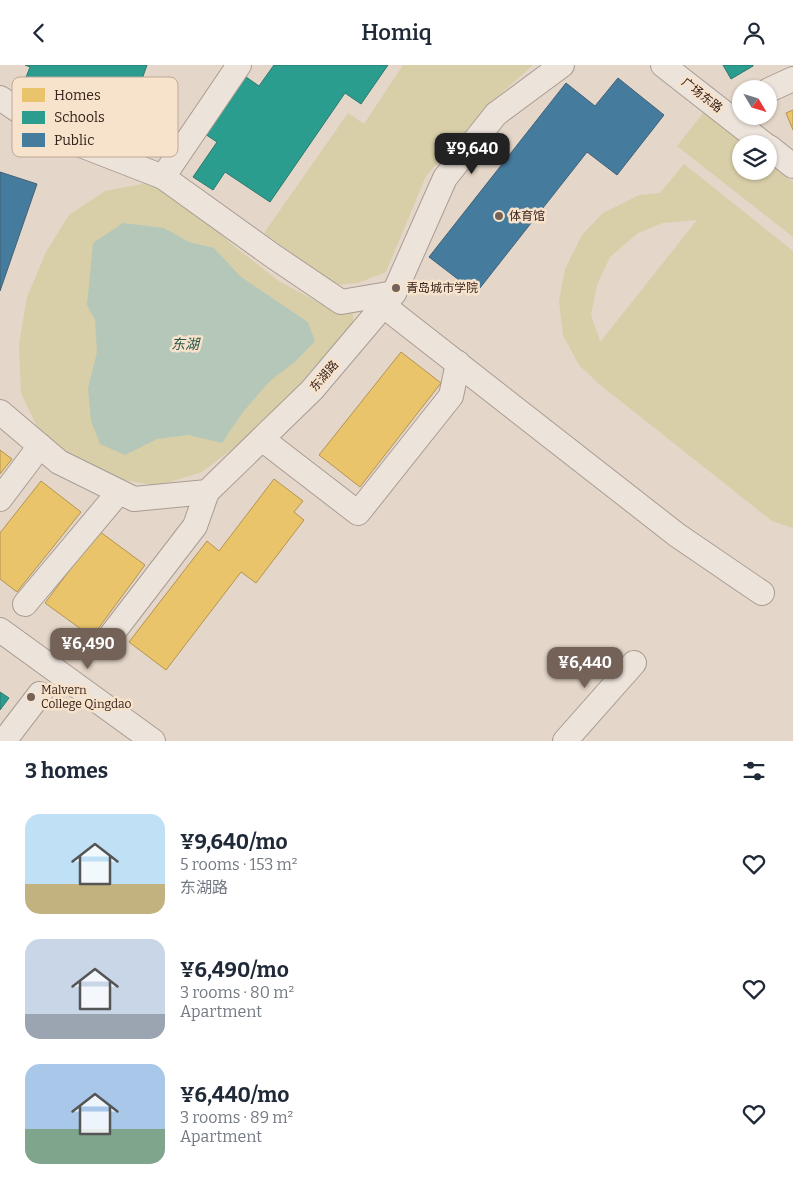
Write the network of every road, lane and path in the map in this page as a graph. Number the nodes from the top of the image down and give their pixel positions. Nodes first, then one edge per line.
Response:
1 (239, 65) edge
2 (562, 65) edge
3 (663, 65) edge
4 (793, 79) edge
5 (778, 86) edge
6 (0, 98) edge
7 (12, 106) edge
8 (732, 107) edge
9 (748, 125) edge
10 (756, 135) edge
11 (777, 153) edge
12 (178, 155) edge
13 (112, 157) edge
14 (177, 157) edge
15 (793, 166) edge
16 (163, 177) junction
17 (389, 300) junction
18 (458, 363) junction
19 (0, 412) edge
20 (262, 439) junction
21 (40, 446) junction
22 (119, 492) junction
23 (207, 492) junction
24 (0, 499) edge
25 (762, 593) dead end
26 (24, 604) dead end
27 (0, 630) edge
28 (102, 647) dead end
29 (634, 663) dead end
30 (40, 693) dead end
31 (4, 741) edge
32 (153, 741) edge
33 (565, 741) edge

1 - 12 street
2 - 17 street, 东湖路
3 - 8 street, 广场东路
4 - 5 street
6 - 7 street
9 - 10 street, 广场东路
11 - 15 street
13 - 16 street
14 - 16 street
16 - 17 street
17 - 18 street
17 - 20 street, 东湖路
18 - 20 street
18 - 25 street
19 - 21 street
20 - 23 street, 东湖路
21 - 22 street
21 - 24 street
22 - 23 street
22 - 26 street
23 - 28 street
27 - 32 street
29 - 33 street
30 - 31 street

